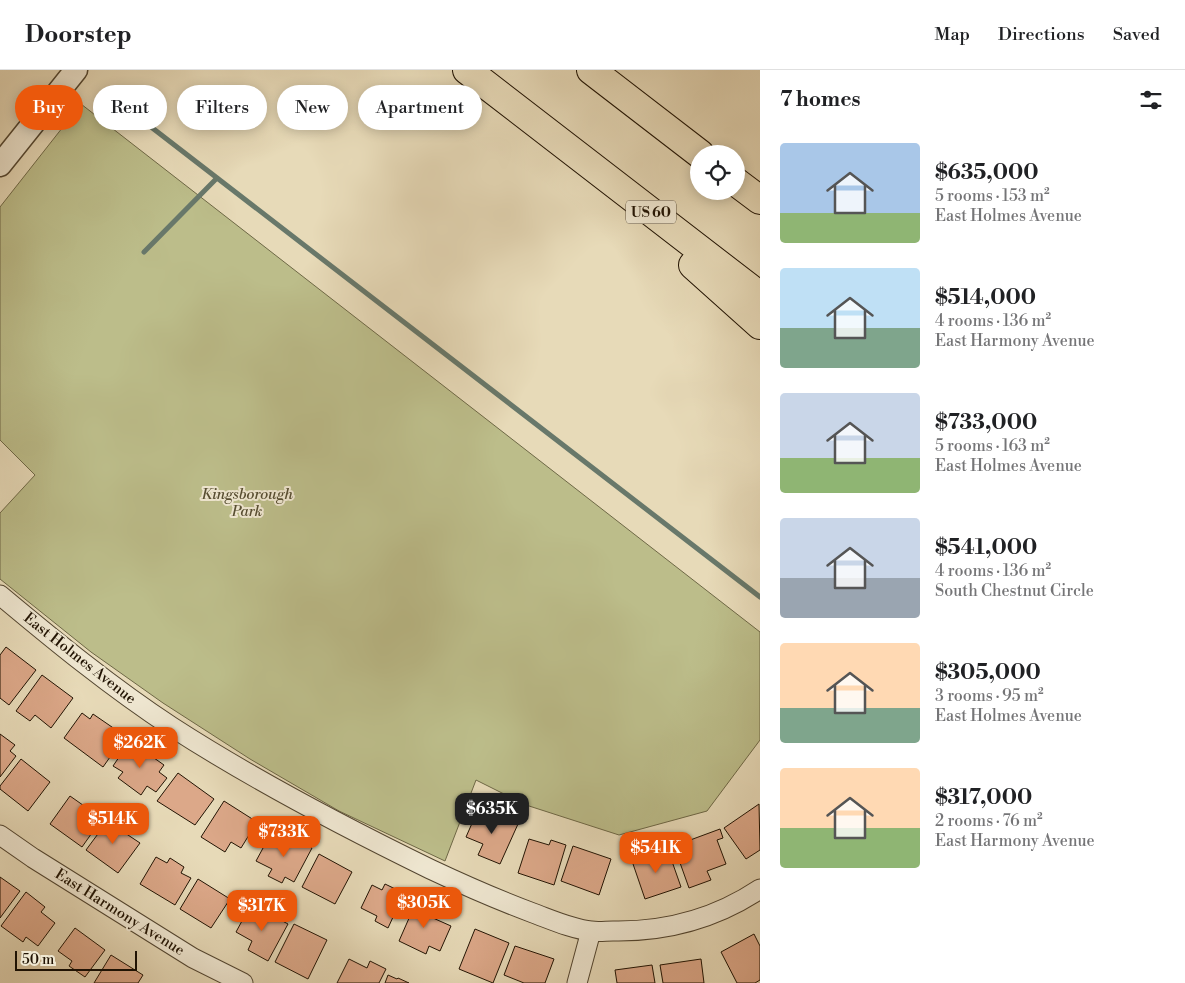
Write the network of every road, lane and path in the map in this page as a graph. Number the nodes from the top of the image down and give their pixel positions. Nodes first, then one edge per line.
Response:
1 (76, 70) edge
2 (467, 70) edge
3 (591, 70) edge
4 (542, 128) junction
5 (690, 146) edge
6 (0, 165) edge
7 (745, 189) edge
8 (760, 200) edge
9 (760, 296) edge
10 (760, 325) edge
11 (0, 595) edge
12 (0, 834) edge
13 (760, 889) edge
14 (591, 931) junction
15 (243, 983) edge
16 (577, 983) edge

1 - 6 street
2 - 4 highway, US 60
3 - 5 highway
4 - 9 highway, US 60
4 - 10 highway
7 - 8 highway
11 - 14 street, East Holmes Avenue
12 - 15 street, East Harmony Avenue
13 - 14 street, East Holmes Avenue
14 - 16 street

